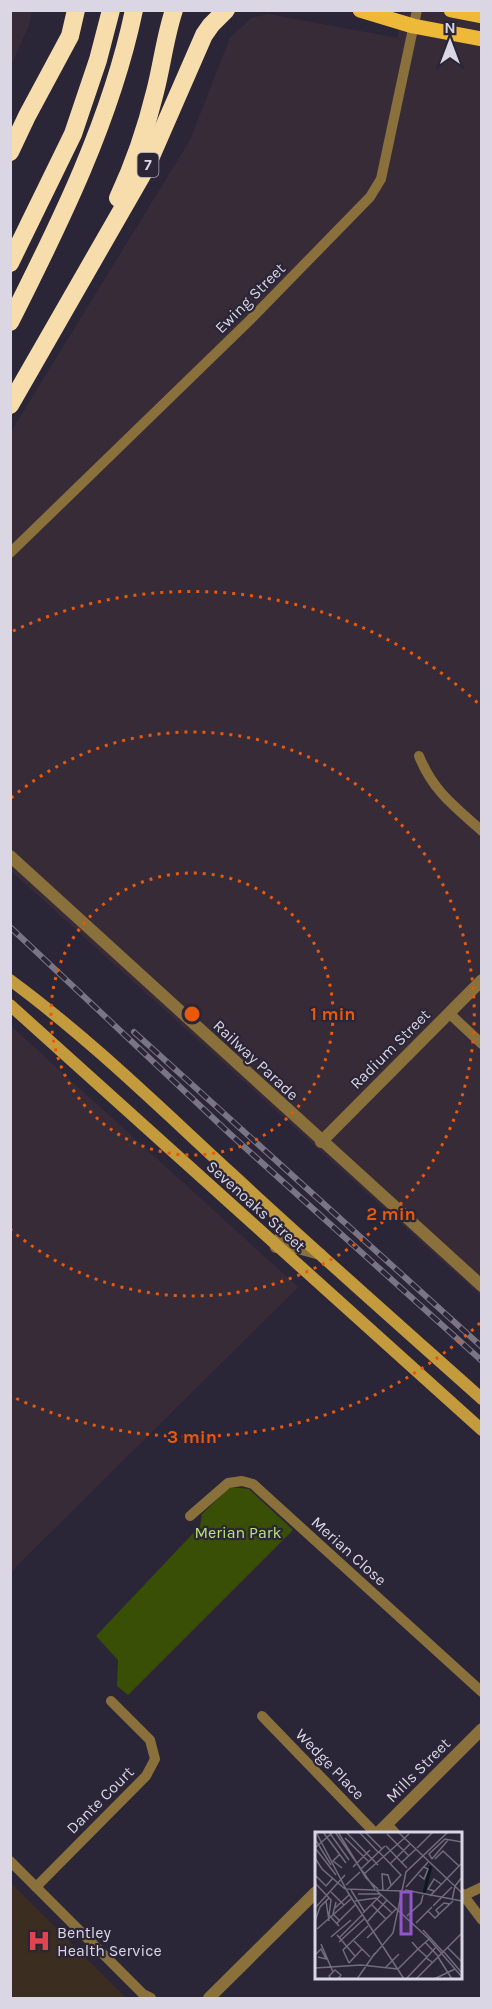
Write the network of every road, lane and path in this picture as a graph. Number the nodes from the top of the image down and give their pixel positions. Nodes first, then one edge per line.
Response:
1 (76, 10) edge
2 (174, 10) edge
3 (226, 10) edge
4 (360, 10) edge
5 (417, 10) edge
6 (451, 10) edge
7 (110, 12) edge
8 (133, 15) edge
9 (482, 16) edge
10 (413, 26) junction
11 (482, 39) edge
12 (10, 152) edge
13 (10, 263) edge
14 (60, 316) junction
15 (10, 322) edge
16 (10, 405) edge
17 (10, 553) edge
18 (419, 756) dead end
19 (482, 831) edge
20 (10, 856) edge
21 (10, 980) edge
22 (482, 980) edge
23 (10, 1005) edge
24 (449, 1013) junction
25 (482, 1044) edge
26 (321, 1142) junction
27 (280, 1219) junction
28 (276, 1246) junction
29 (320, 1254) junction
30 (482, 1286) edge
31 (482, 1399) edge
32 (482, 1430) edge
33 (190, 1516) dead end
34 (482, 1692) edge
35 (111, 1701) dead end
36 (262, 1716) dead end
37 (482, 1729) edge
38 (387, 1824) junction
39 (376, 1832) edge
40 (378, 1832) edge
41 (395, 1832) edge
42 (10, 1861) edge
43 (36, 1887) junction
44 (482, 1887) edge
45 (315, 1893) edge
46 (463, 1894) edge
47 (482, 1920) edge
48 (147, 1997) edge
49 (209, 1997) edge

1 - 12 highway
2 - 14 highway
3 - 14 highway, 7
4 - 10 main road
5 - 10 street, Ewing Street
6 - 9 main road
7 - 13 highway
8 - 15 highway
10 - 11 main road
10 - 17 street, Ewing Street
14 - 16 highway
18 - 19 street
20 - 26 street, Railway Parade
21 - 27 main road, Sevenoaks Street
22 - 24 street, Radium Street
23 - 28 main road, Sevenoaks Street
24 - 25 street
24 - 26 street, Radium Street
26 - 30 street, Railway Parade
27 - 28 street
27 - 29 main road, Sevenoaks Street
28 - 29 street
28 - 32 main road, Sevenoaks Street
29 - 31 main road, Sevenoaks Street
33 - 34 street, Merian Close
35 - 43 street, Dante Court
36 - 39 street, Wedge Place
37 - 38 street, Mills Street
38 - 40 street, Mills Street
38 - 41 street
42 - 43 street
43 - 48 street
44 - 46 street
45 - 49 street
46 - 47 street

